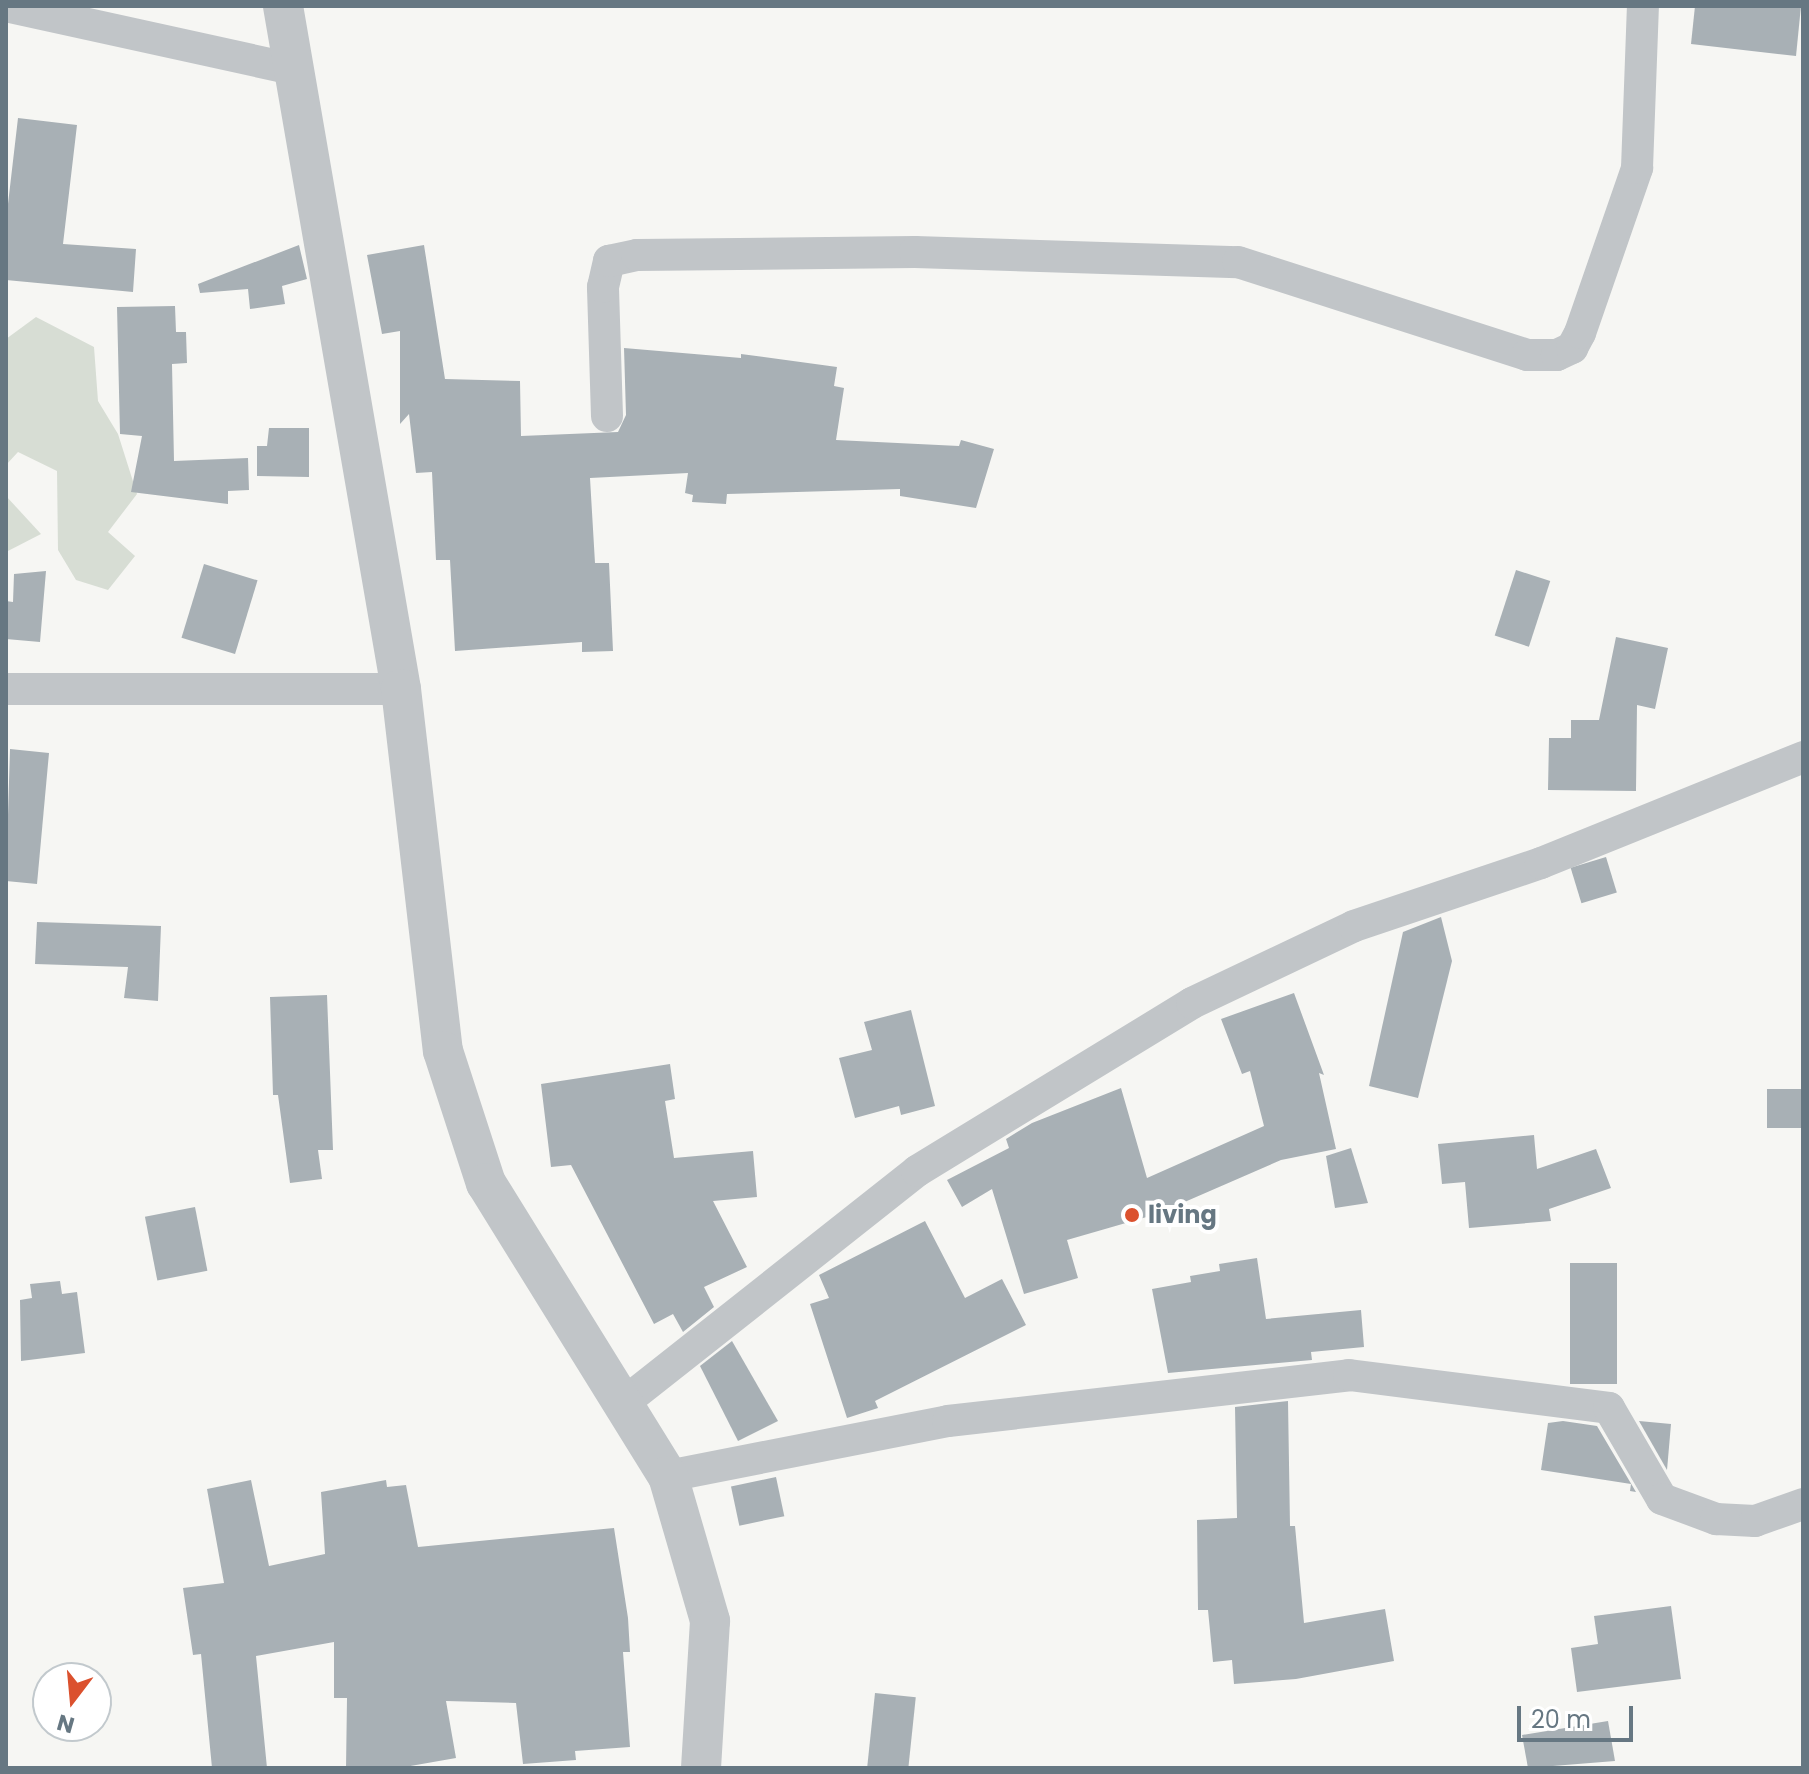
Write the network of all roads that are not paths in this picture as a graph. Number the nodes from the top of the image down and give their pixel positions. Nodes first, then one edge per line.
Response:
1 (6, 6) edge
2 (283, 6) edge
3 (1643, 6) edge
4 (293, 69) junction
5 (607, 416) dead end
6 (6, 689) edge
7 (401, 689) junction
8 (1803, 757) edge
9 (626, 1401) junction
10 (668, 1476) junction
11 (1803, 1504) edge
12 (701, 1768) edge

1 - 4 street
2 - 4 street
3 - 5 street
4 - 7 street
6 - 7 street
7 - 9 street
8 - 9 street
9 - 10 street
10 - 11 street
10 - 12 street

